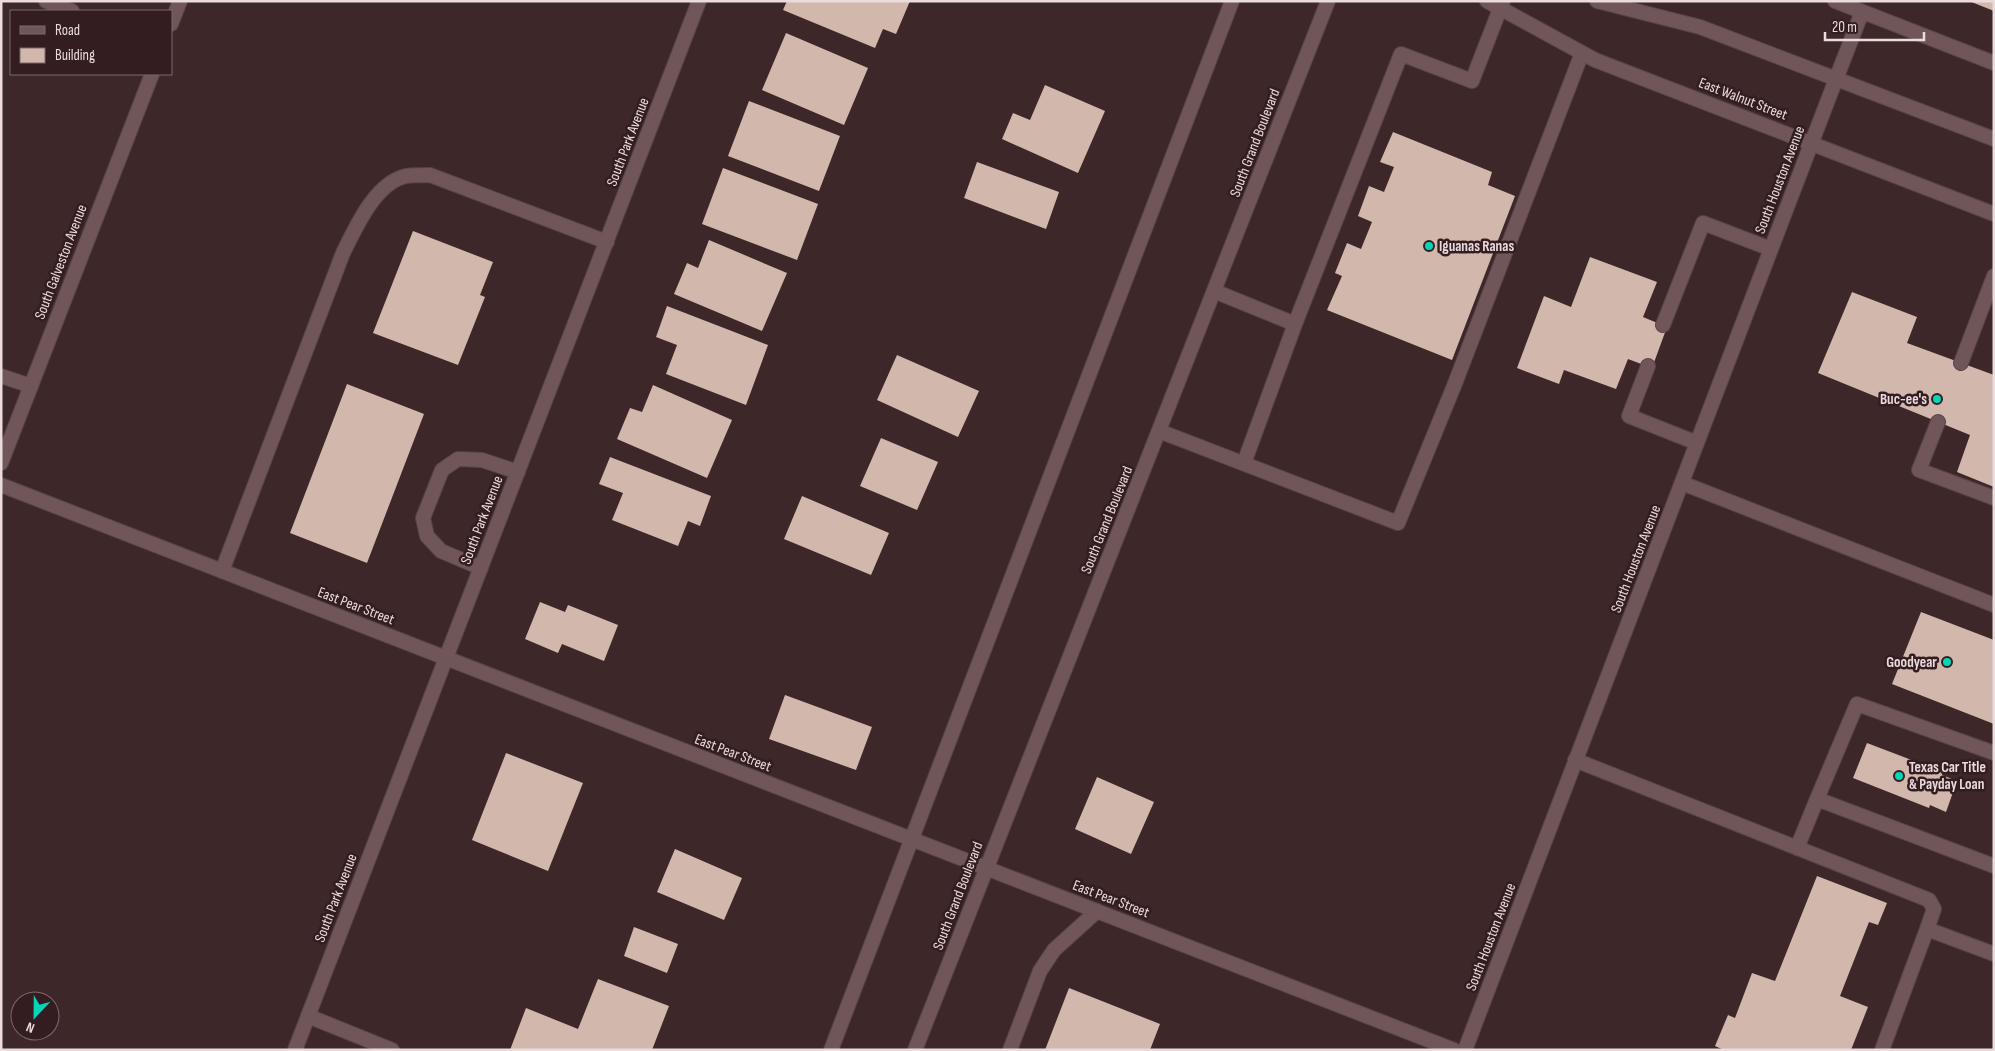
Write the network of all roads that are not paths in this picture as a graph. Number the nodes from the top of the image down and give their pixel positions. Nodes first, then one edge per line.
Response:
1 (46, 1) edge
2 (180, 1) edge
3 (699, 1) edge
4 (1232, 1) edge
5 (1328, 1) edge
6 (1487, 1) edge
7 (1597, 1) edge
8 (1835, 1) edge
9 (1502, 5) edge
10 (69, 10) edge
11 (1862, 12) junction
12 (172, 21) edge
13 (1582, 53) junction
14 (1994, 63) edge
15 (152, 75) edge
16 (1836, 79) junction
17 (1994, 139) edge
18 (1812, 144) junction
19 (1994, 214) edge
20 (607, 242) junction
21 (1771, 249) junction
22 (1994, 276) edge
23 (1214, 291) junction
24 (1991, 295) edge
25 (1295, 324) junction
26 (1663, 326) dead end
27 (1961, 363) dead end
28 (1648, 366) dead end
29 (1, 376) edge
30 (31, 386) junction
31 (1938, 422) dead end
32 (1159, 431) junction
33 (1697, 442) junction
34 (1, 463) edge
35 (1244, 463) junction
36 (518, 472) junction
37 (1682, 483) junction
38 (1, 485) edge
39 (1994, 498) edge
40 (481, 568) junction
41 (222, 571) junction
42 (1994, 605) edge
43 (446, 659) junction
44 (1994, 753) edge
45 (1575, 760) junction
46 (1817, 799) junction
47 (911, 839) junction
48 (1797, 848) junction
49 (1994, 866) edge
50 (987, 869) junction
51 (1096, 911) junction
52 (1927, 929) junction
53 (1994, 954) edge
54 (308, 1016) junction
55 (295, 1050) edge
56 (392, 1050) edge
57 (831, 1050) edge
58 (915, 1050) edge
59 (1010, 1050) edge
60 (1454, 1050) edge
61 (1465, 1050) edge
62 (1882, 1050) edge

1 - 10 street
2 - 12 street
3 - 20 street, South Park Avenue
4 - 47 street
5 - 23 street, South Grand Boulevard
6 - 9 street, East Walnut Street
7 - 16 street
8 - 11 street
9 - 13 street, East Walnut Street
9 - 25 street
11 - 14 street
11 - 16 street, South Houston Avenue
13 - 18 street, East Walnut Street
13 - 35 street
15 - 30 street, South Galveston Avenue
16 - 17 street
16 - 18 street, South Houston Avenue
18 - 19 street, East Walnut Street
18 - 21 street, South Houston Avenue
20 - 36 street, South Park Avenue
20 - 41 street
21 - 26 street
21 - 33 street, South Houston Avenue
22 - 24 street
23 - 25 street
23 - 32 street, South Grand Boulevard
24 - 27 street
25 - 35 street
28 - 33 street
29 - 30 street
30 - 34 street, South Galveston Avenue
31 - 39 street
32 - 35 street
32 - 50 street, South Grand Boulevard
33 - 37 street, South Houston Avenue
36 - 40 street, South Park Avenue
36 - 40 street
37 - 42 street
37 - 45 street, South Houston Avenue
38 - 41 street, East Pear Street
40 - 43 street, South Park Avenue
41 - 43 street, East Pear Street
43 - 47 street, East Pear Street
43 - 54 street, South Park Avenue
44 - 46 street
45 - 48 street
45 - 61 street, South Houston Avenue
46 - 48 street
46 - 49 street
47 - 50 street, East Pear Street
47 - 57 street
48 - 52 street
50 - 51 street, East Pear Street
50 - 58 street, South Grand Boulevard
51 - 59 street
51 - 60 street, East Pear Street
52 - 53 street
52 - 62 street
54 - 55 street, South Park Avenue
54 - 56 street

